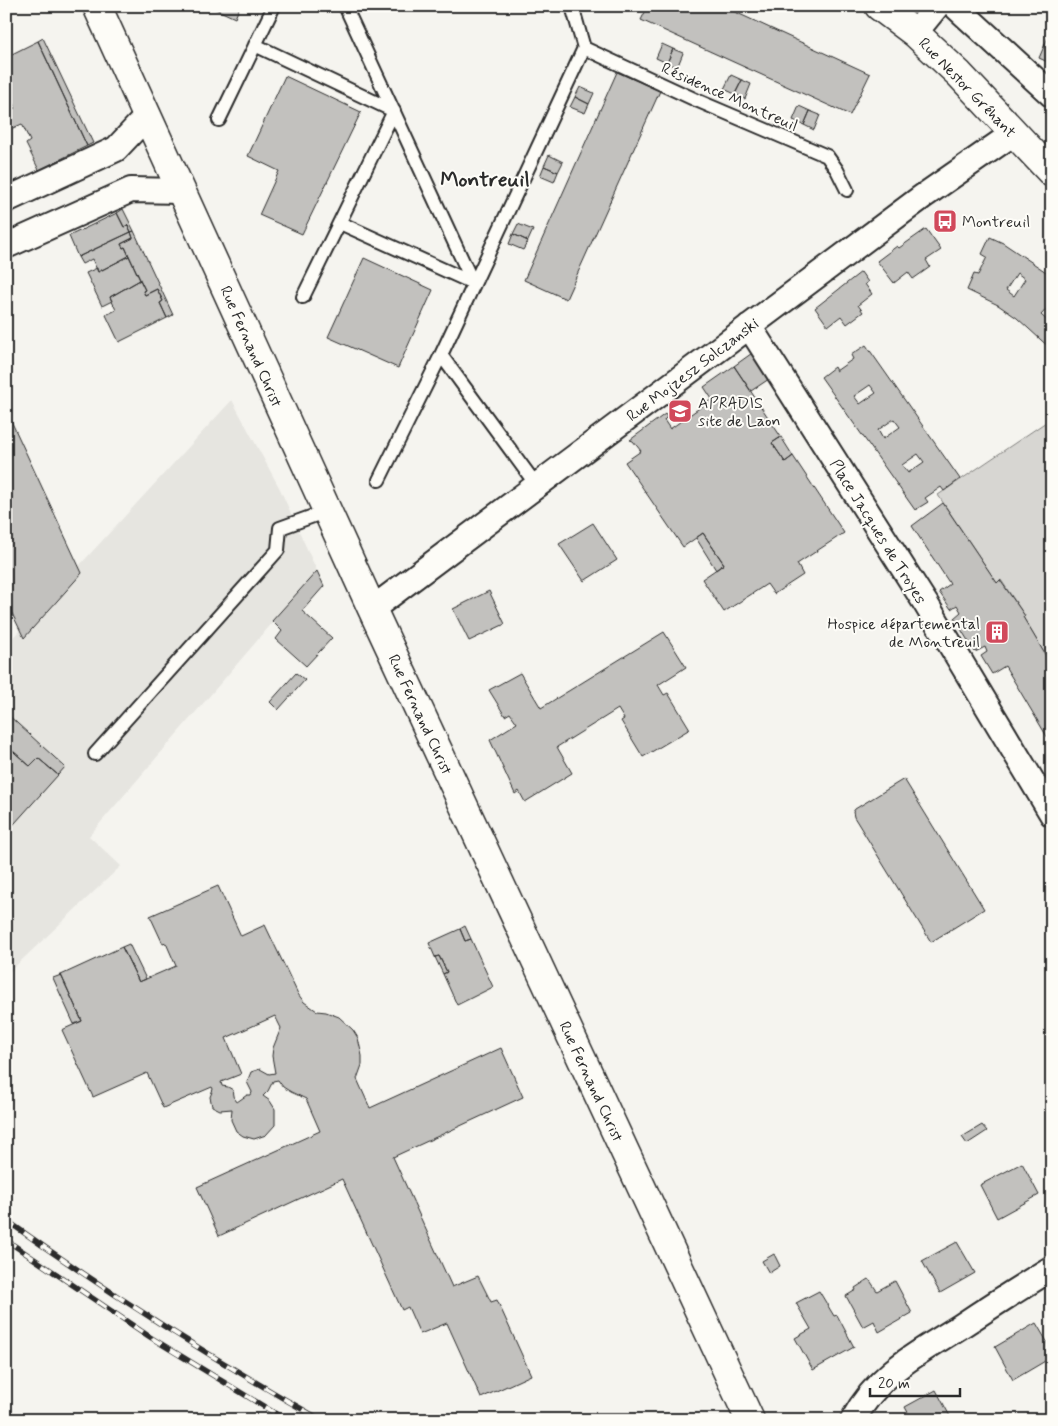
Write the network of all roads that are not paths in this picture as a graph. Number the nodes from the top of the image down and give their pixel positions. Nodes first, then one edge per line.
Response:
1 (98, 6) edge
2 (274, 6) edge
3 (345, 6) edge
4 (572, 6) edge
5 (879, 6) edge
6 (937, 6) edge
7 (954, 6) edge
8 (915, 33) junction
9 (255, 45) junction
10 (584, 48) junction
11 (1052, 95) edge
12 (394, 111) junction
13 (147, 116) junction
14 (219, 120) dead end
15 (1014, 132) junction
16 (1050, 174) edge
17 (182, 190) junction
18 (847, 190) dead end
19 (6, 200) edge
20 (340, 223) junction
21 (6, 246) edge
22 (473, 283) junction
23 (303, 298) dead end
24 (750, 326) junction
25 (441, 355) junction
26 (380, 480) dead end
27 (537, 486) junction
28 (328, 511) junction
29 (372, 609) junction
30 (95, 754) dead end
31 (1052, 814) edge
32 (1052, 1268) edge
33 (750, 1420) edge
34 (852, 1420) edge

1 - 13 main road, Rue Fernand Christ
2 - 9 lane
3 - 12 lane
4 - 10 lane
5 - 8 main road, Rue Nestor Gréhant
6 - 8 street
7 - 11 street
8 - 15 main road, Rue Nestor Gréhant
9 - 12 lane
9 - 14 lane
10 - 18 lane, Résidence Montreuil
10 - 22 lane
12 - 20 lane
12 - 22 lane
13 - 17 main road, Rue Fernand Christ
13 - 19 street
15 - 16 main road, Rue Nestor Gréhant
15 - 24 street, Rue Mojzesz Solczanski
17 - 21 street
17 - 28 main road, Rue Fernand Christ
20 - 22 lane
20 - 23 lane
22 - 25 lane
24 - 27 street, Rue Mojzesz Solczanski
24 - 31 street, Place Jacques de Troyes
25 - 26 lane
25 - 27 lane
27 - 29 street, Rue Mojzesz Solczanski
28 - 29 main road, Rue Fernand Christ
28 - 30 lane
29 - 33 main road, Rue Fernand Christ
32 - 34 street

